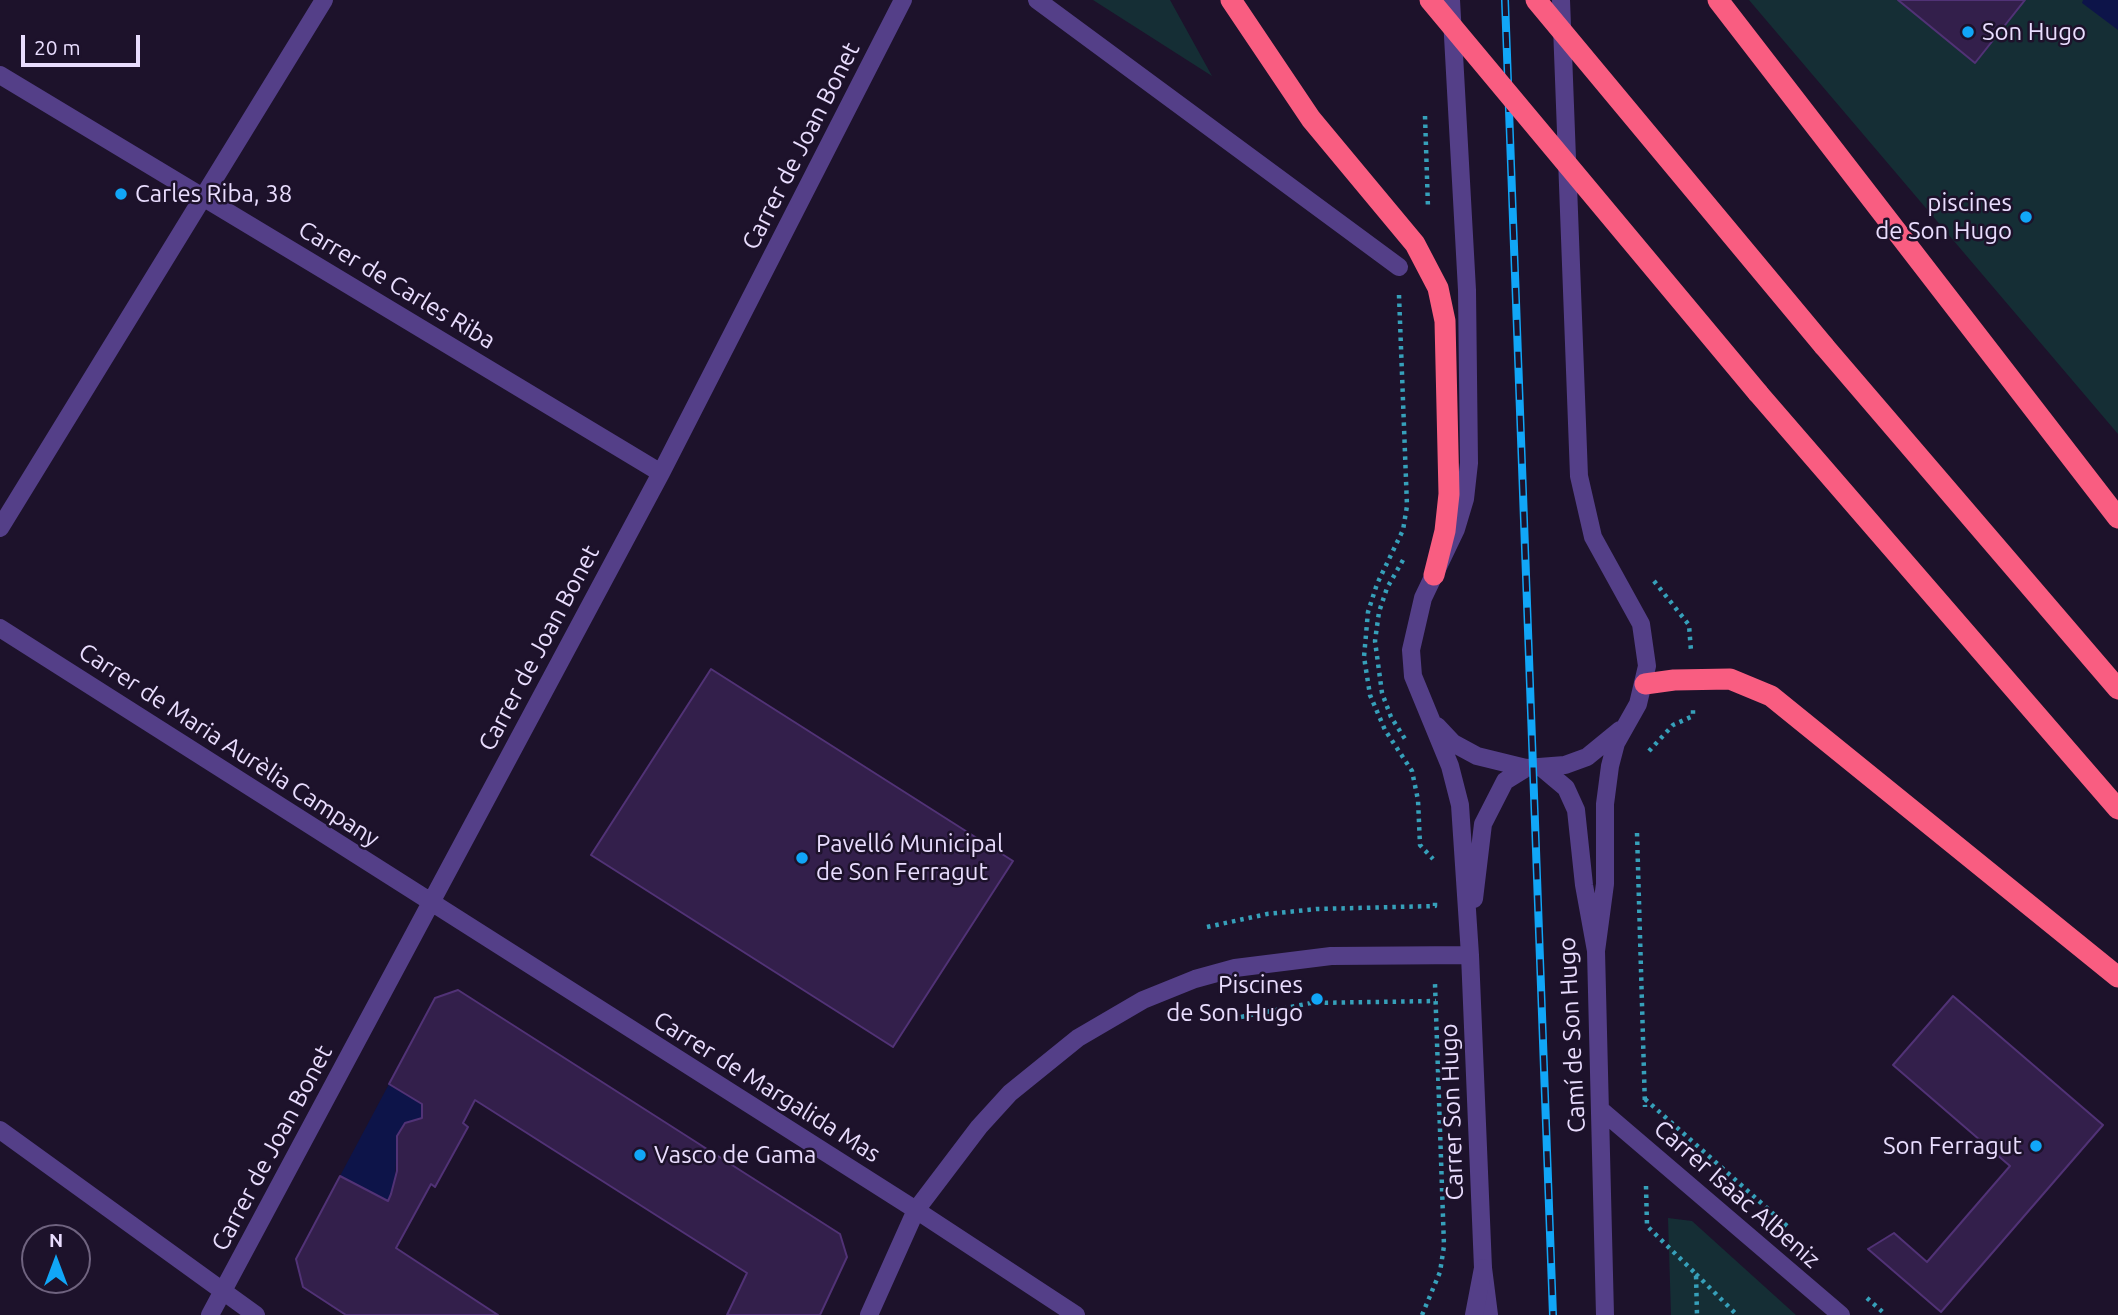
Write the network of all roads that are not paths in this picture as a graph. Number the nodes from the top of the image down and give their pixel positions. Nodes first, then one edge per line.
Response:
1 (324, 0) edge
2 (903, 0) edge
3 (1037, 0) edge
4 (1231, 0) edge
5 (1430, 0) edge
6 (1451, 0) edge
7 (1536, 0) edge
8 (1561, 0) edge
9 (1718, 0) edge
10 (0, 75) edge
11 (203, 197) junction
12 (1396, 264) road end
13 (661, 472) junction
14 (2118, 518) edge
15 (0, 528) edge
16 (1434, 575) junction
17 (0, 628) edge
18 (1645, 684) junction
19 (2118, 689) edge
20 (1423, 703) junction
21 (1628, 723) junction
22 (1533, 768) junction
23 (2118, 809) edge
24 (431, 903) junction
25 (1597, 951) junction
26 (1470, 955) junction
27 (2118, 976) edge
28 (1601, 1110) junction
29 (0, 1130) edge
30 (916, 1210) junction
31 (1483, 1268) junction
32 (223, 1291) junction
33 (210, 1315) edge
34 (257, 1315) edge
35 (869, 1315) edge
36 (1076, 1315) edge
37 (1475, 1315) edge
38 (1489, 1315) edge
39 (1605, 1315) edge
40 (1841, 1315) edge

1 - 11 street
2 - 13 street, Carrer de Joan Bonet
3 - 12 street
4 - 16 highway
5 - 23 highway, bridge
6 - 16 street
7 - 19 highway, bridge
8 - 18 street
9 - 14 highway
10 - 11 street, Carrer de Carles Riba
11 - 13 street, Carrer de Carles Riba
11 - 15 street
13 - 24 street, Carrer de Joan Bonet
16 - 20 street
17 - 24 street, Carrer de Maria Aurèlia Campany
18 - 21 street
18 - 27 highway
20 - 22 street
20 - 26 street
21 - 22 street
21 - 25 street
22 - 25 street, Camí de Son Hugo
22 - 26 street
24 - 30 street, Carrer de Margalida Mas
24 - 32 street, Carrer de Joan Bonet
25 - 28 street, Camí de Son Hugo
26 - 30 street
26 - 31 street, Carrer Son Hugo
28 - 39 street, Camí de Son Hugo
28 - 40 street, Carrer Isaac Albeniz
29 - 32 street
30 - 35 street
30 - 36 street, Carrer de Margalida Mas
31 - 37 street
31 - 38 street
32 - 33 street, Carrer de Joan Bonet
32 - 34 street

